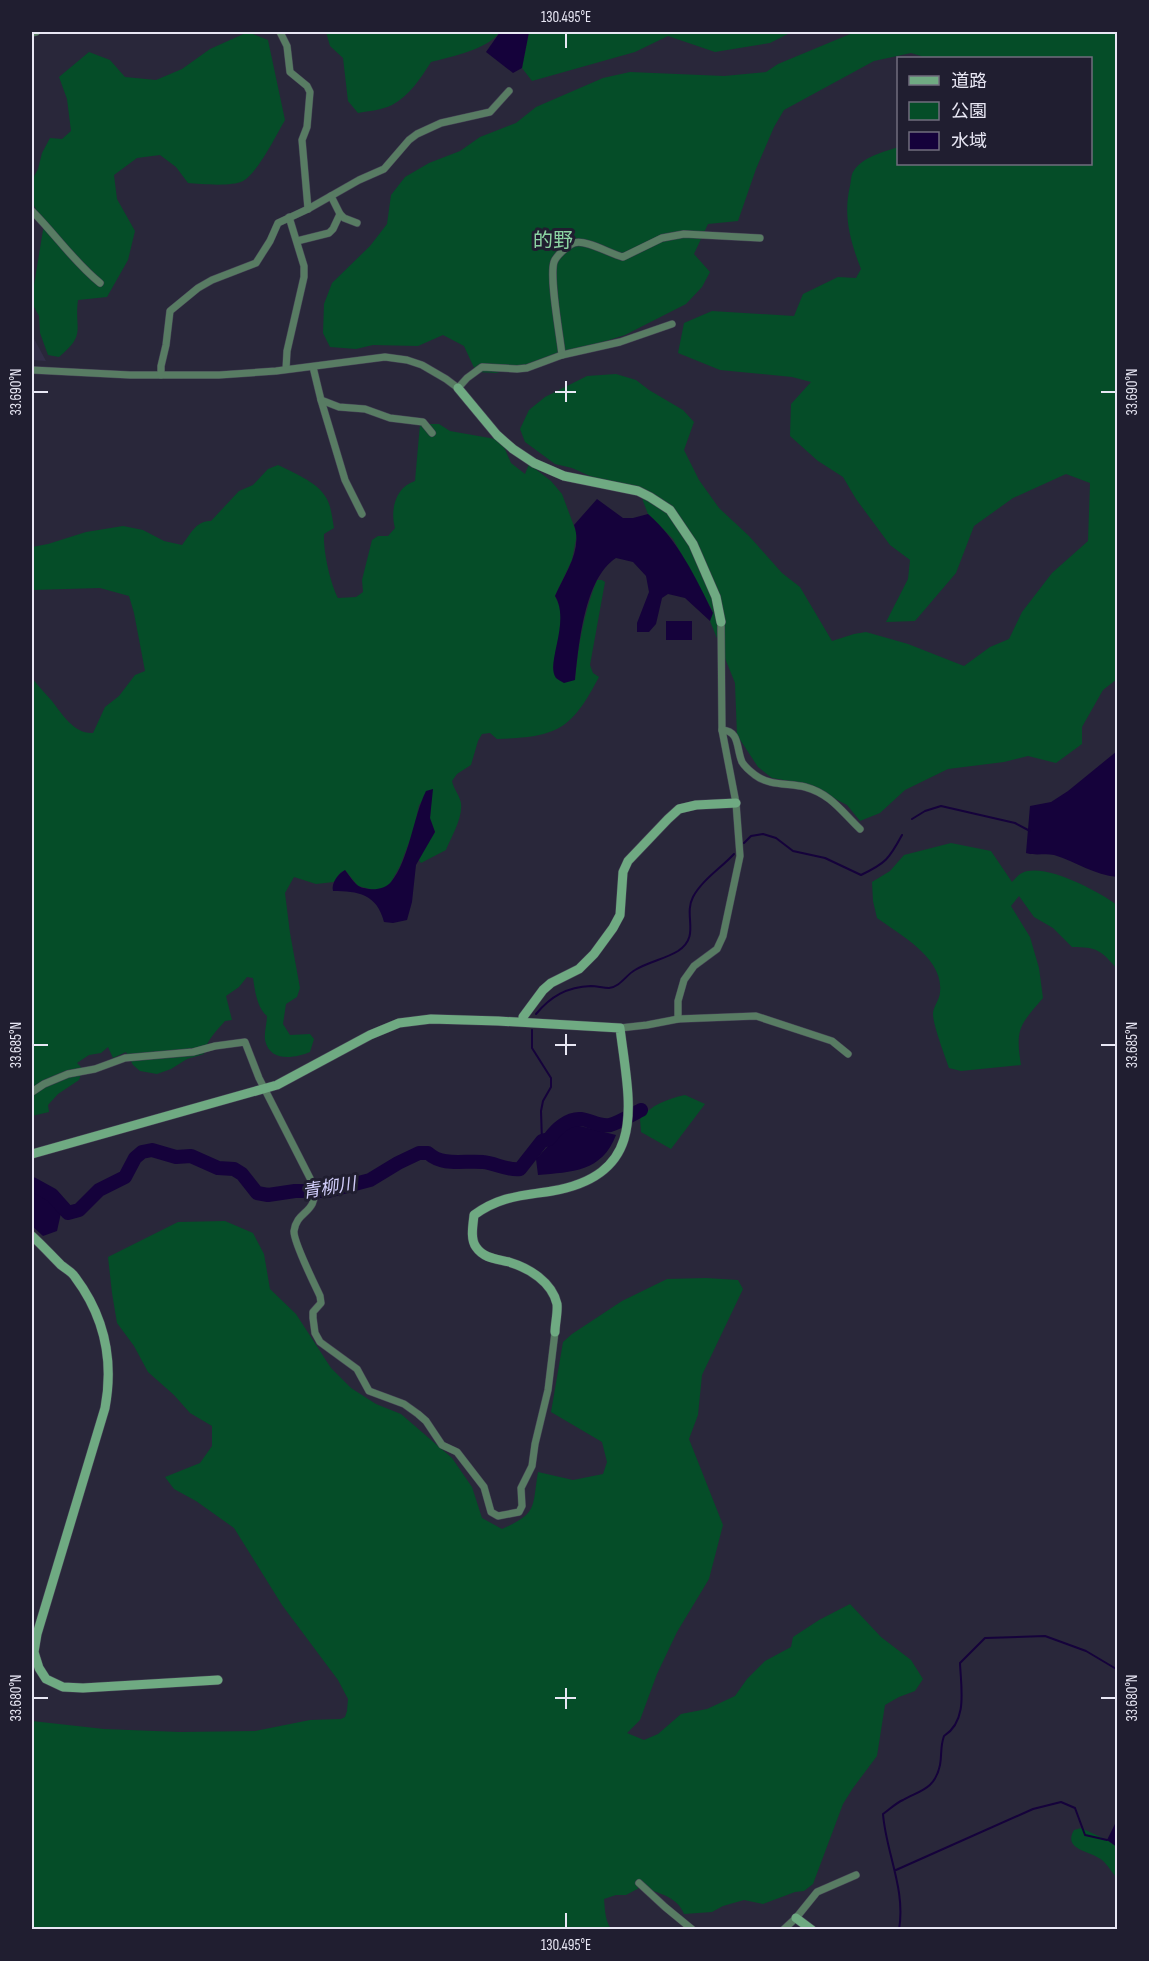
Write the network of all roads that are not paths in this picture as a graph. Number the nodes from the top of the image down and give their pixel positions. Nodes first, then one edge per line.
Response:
1 (36, 32) edge
2 (280, 32) edge
3 (32, 33) edge
4 (509, 91) dead end
5 (331, 196) junction
6 (308, 209) junction
7 (32, 211) edge
8 (340, 214) junction
9 (290, 217) junction
10 (357, 223) dead end
11 (760, 238) dead end
12 (297, 241) junction
13 (100, 283) dead end
14 (672, 324) dead end
15 (562, 355) junction
16 (313, 367) junction
17 (286, 369) junction
18 (32, 370) edge
19 (161, 375) junction
20 (458, 388) junction
21 (321, 400) junction
22 (432, 433) dead end
23 (362, 514) dead end
24 (721, 622) joint
25 (722, 730) junction
26 (736, 802) junction
27 (860, 829) dead end
28 (678, 1019) junction
29 (523, 1021) junction
30 (620, 1028) junction
31 (848, 1054) dead end
32 (264, 1088) junction
33 (32, 1092) edge
34 (32, 1154) edge
35 (32, 1236) edge
36 (555, 1332) joint
37 (218, 1680) dead end
38 (856, 1875) dead end
39 (639, 1883) dead end
40 (796, 1918) junction
41 (693, 1929) edge
42 (783, 1929) edge
43 (812, 1929) edge

1 - 3 street
2 - 6 street
4 - 5 street
5 - 6 street
5 - 8 street
6 - 9 street
7 - 13 street
8 - 10 street
8 - 12 street
9 - 12 street
9 - 19 street
11 - 15 street
12 - 17 street
14 - 15 street
15 - 20 street
16 - 17 street
16 - 20 street
16 - 21 street
17 - 19 street
18 - 19 street
20 - 24 street
21 - 22 street
21 - 23 street
24 - 25 street
25 - 26 street
25 - 27 street
26 - 28 street
26 - 29 street
28 - 30 street
28 - 31 street
29 - 30 street
29 - 32 street
30 - 36 street
32 - 33 street
32 - 34 street
32 - 36 street
35 - 37 street
38 - 40 street
39 - 41 street
40 - 42 street
40 - 43 street

